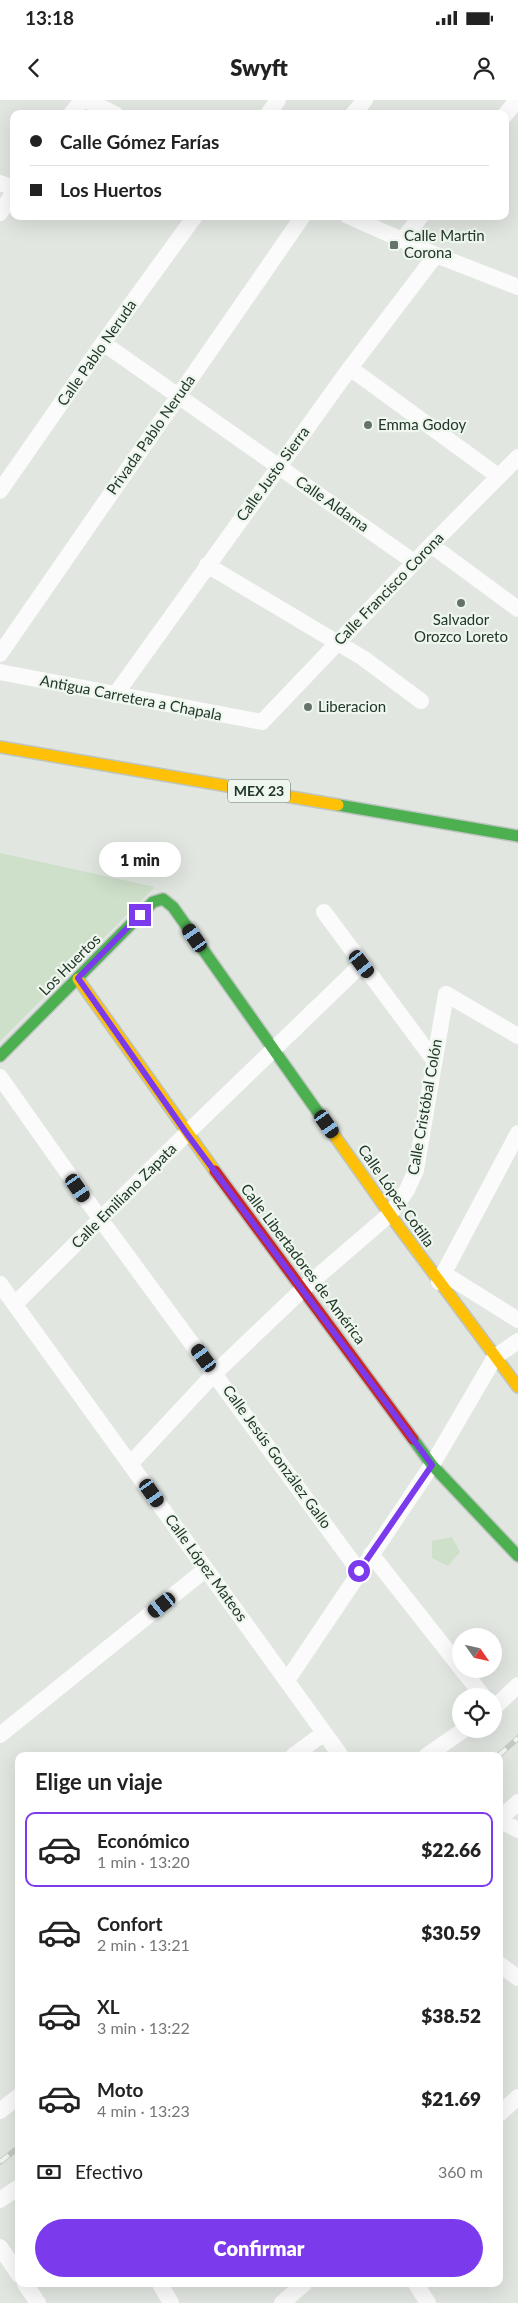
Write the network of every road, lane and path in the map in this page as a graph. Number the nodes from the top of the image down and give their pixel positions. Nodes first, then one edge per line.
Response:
1 (82, 100) edge
2 (86, 100) edge
3 (365, 100) edge
4 (517, 100) edge
5 (74, 110) edge
6 (107, 110) edge
7 (357, 110) edge
8 (509, 110) edge
9 (10, 198) edge
10 (0, 212) edge
11 (192, 220) edge
12 (300, 220) edge
13 (358, 220) edge
14 (418, 220) edge
15 (403, 239) junction
16 (436, 255) junction
17 (517, 284) edge
18 (103, 343) junction
19 (350, 368) junction
20 (178, 396) junction
21 (518, 457) edge
22 (279, 467) junction
23 (498, 476) junction
24 (0, 491) edge
25 (430, 545) junction
26 (414, 562) junction
27 (207, 565) junction
28 (518, 609) edge
29 (337, 643) junction
30 (0, 654) edge
31 (0, 672) edge
32 (115, 695) junction
33 (421, 701) dead end
34 (262, 722) joint
35 (0, 747) edge
36 (518, 836) edge
37 (163, 899) joint
38 (324, 912) dead end
39 (362, 964) junction
40 (78, 978) junction
41 (518, 1036) edge
42 (274, 1049) junction
43 (0, 1056) edge
44 (433, 1059) junction
45 (0, 1077) edge
46 (518, 1133) edge
47 (187, 1134) junction
48 (390, 1214) junction
49 (101, 1220) junction
50 (441, 1278) junction
51 (0, 1284) edge
52 (303, 1289) junction
53 (15, 1304) junction
54 (518, 1320) edge
55 (518, 1341) edge
56 (495, 1357) junction
57 (215, 1373) junction
58 (518, 1387) edge
59 (131, 1463) junction
60 (432, 1465) junction
61 (371, 1554) junction
62 (518, 1556) edge
63 (206, 1569) junction
64 (359, 1571) junction
65 (288, 1679) junction
66 (518, 1684) edge
67 (477, 1688) edge
68 (502, 1700) edge
69 (324, 1733) junction
70 (0, 1735) edge
71 (452, 1738) edge
72 (298, 1752) edge
73 (339, 1752) edge
74 (432, 1752) edge
75 (518, 1802) edge
76 (503, 1816) edge
77 (503, 1822) edge
78 (518, 1830) edge
79 (503, 1967) edge
80 (518, 1978) edge
81 (518, 2097) edge
82 (15, 2099) edge
83 (503, 2110) edge
84 (0, 2111) edge
85 (15, 2190) edge
86 (0, 2200) edge
87 (0, 2248) edge
88 (15, 2269) edge
89 (27, 2287) edge
90 (162, 2287) edge
91 (301, 2287) edge
92 (418, 2287) edge
93 (284, 2302) edge
94 (38, 2303) edge
95 (171, 2303) edge
96 (428, 2303) edge

1 - 5 street
2 - 6 street
3 - 7 street
4 - 8 street
9 - 10 street
11 - 18 street, Calle Pablo Neruda
12 - 20 street, Privada Pablo Neruda
13 - 15 street
14 - 15 street
15 - 16 street
16 - 17 street
16 - 19 street, Calle Justo Sierra
18 - 20 street, Calle Aldama
18 - 24 street, Calle Pablo Neruda
19 - 22 street, Calle Justo Sierra
19 - 23 street
20 - 22 street, Calle Aldama
20 - 30 street, Privada Pablo Neruda
21 - 23 street, Calle Francisco Corona
22 - 26 street, Calle Aldama
22 - 27 street, Calle Justo Sierra
23 - 25 street, Calle Francisco Corona
25 - 26 street, Calle Francisco Corona
25 - 28 street
26 - 29 street, Calle Francisco Corona
27 - 29 street
27 - 32 street, Calle Justo Sierra
29 - 33 street
29 - 34 street, Calle Francisco Corona
31 - 32 street, Antigua Carretera a Chapala
32 - 34 street, Antigua Carretera a Chapala
35 - 36 main road, MEX 23
37 - 40 main road, Los Huertos
37 - 42 main road, Calle López Cotilla
38 - 39 street
39 - 42 street, Calle Emiliano Zapata
39 - 44 street
40 - 43 main road, Los Huertos
40 - 47 main road, Calle Libertadores de América
41 - 44 street, Calle Cristóbal Colón
42 - 47 street, Calle Emiliano Zapata
42 - 48 main road, Calle López Cotilla
44 - 48 street, Calle Cristóbal Colón
45 - 49 street, Calle Jesús González Gallo
46 - 50 street
47 - 49 street, Calle Emiliano Zapata
47 - 52 main road, Calle Libertadores de América
48 - 50 main road, Calle López Cotilla
48 - 52 street, Calle Cristóbal Colón
49 - 53 street, Calle Emiliano Zapata
49 - 57 street, Calle Jesús González Gallo
50 - 54 street
50 - 56 main road, Calle López Cotilla
51 - 53 street, Calle López Mateos
52 - 57 street, Calle Cristóbal Colón
52 - 60 main road, Calle Libertadores de América
53 - 59 street, Calle López Mateos
55 - 56 street
56 - 58 main road, Calle López Cotilla
56 - 60 street
57 - 59 street, Calle Cristóbal Colón
57 - 64 street, Calle Jesús González Gallo
59 - 63 street, Calle López Mateos
60 - 61 street
60 - 62 main road, Calle Libertadores de América
61 - 64 street
61 - 67 street
63 - 65 street, Calle López Mateos
63 - 70 street
64 - 65 street
65 - 69 street, Calle López Mateos
66 - 68 street
69 - 72 street
69 - 73 street, Calle López Mateos
71 - 74 street
75 - 76 street
77 - 78 street
79 - 80 street
81 - 83 street
82 - 84 street
85 - 86 street
87 - 88 street
89 - 94 street
90 - 95 street
91 - 93 street
92 - 96 street

